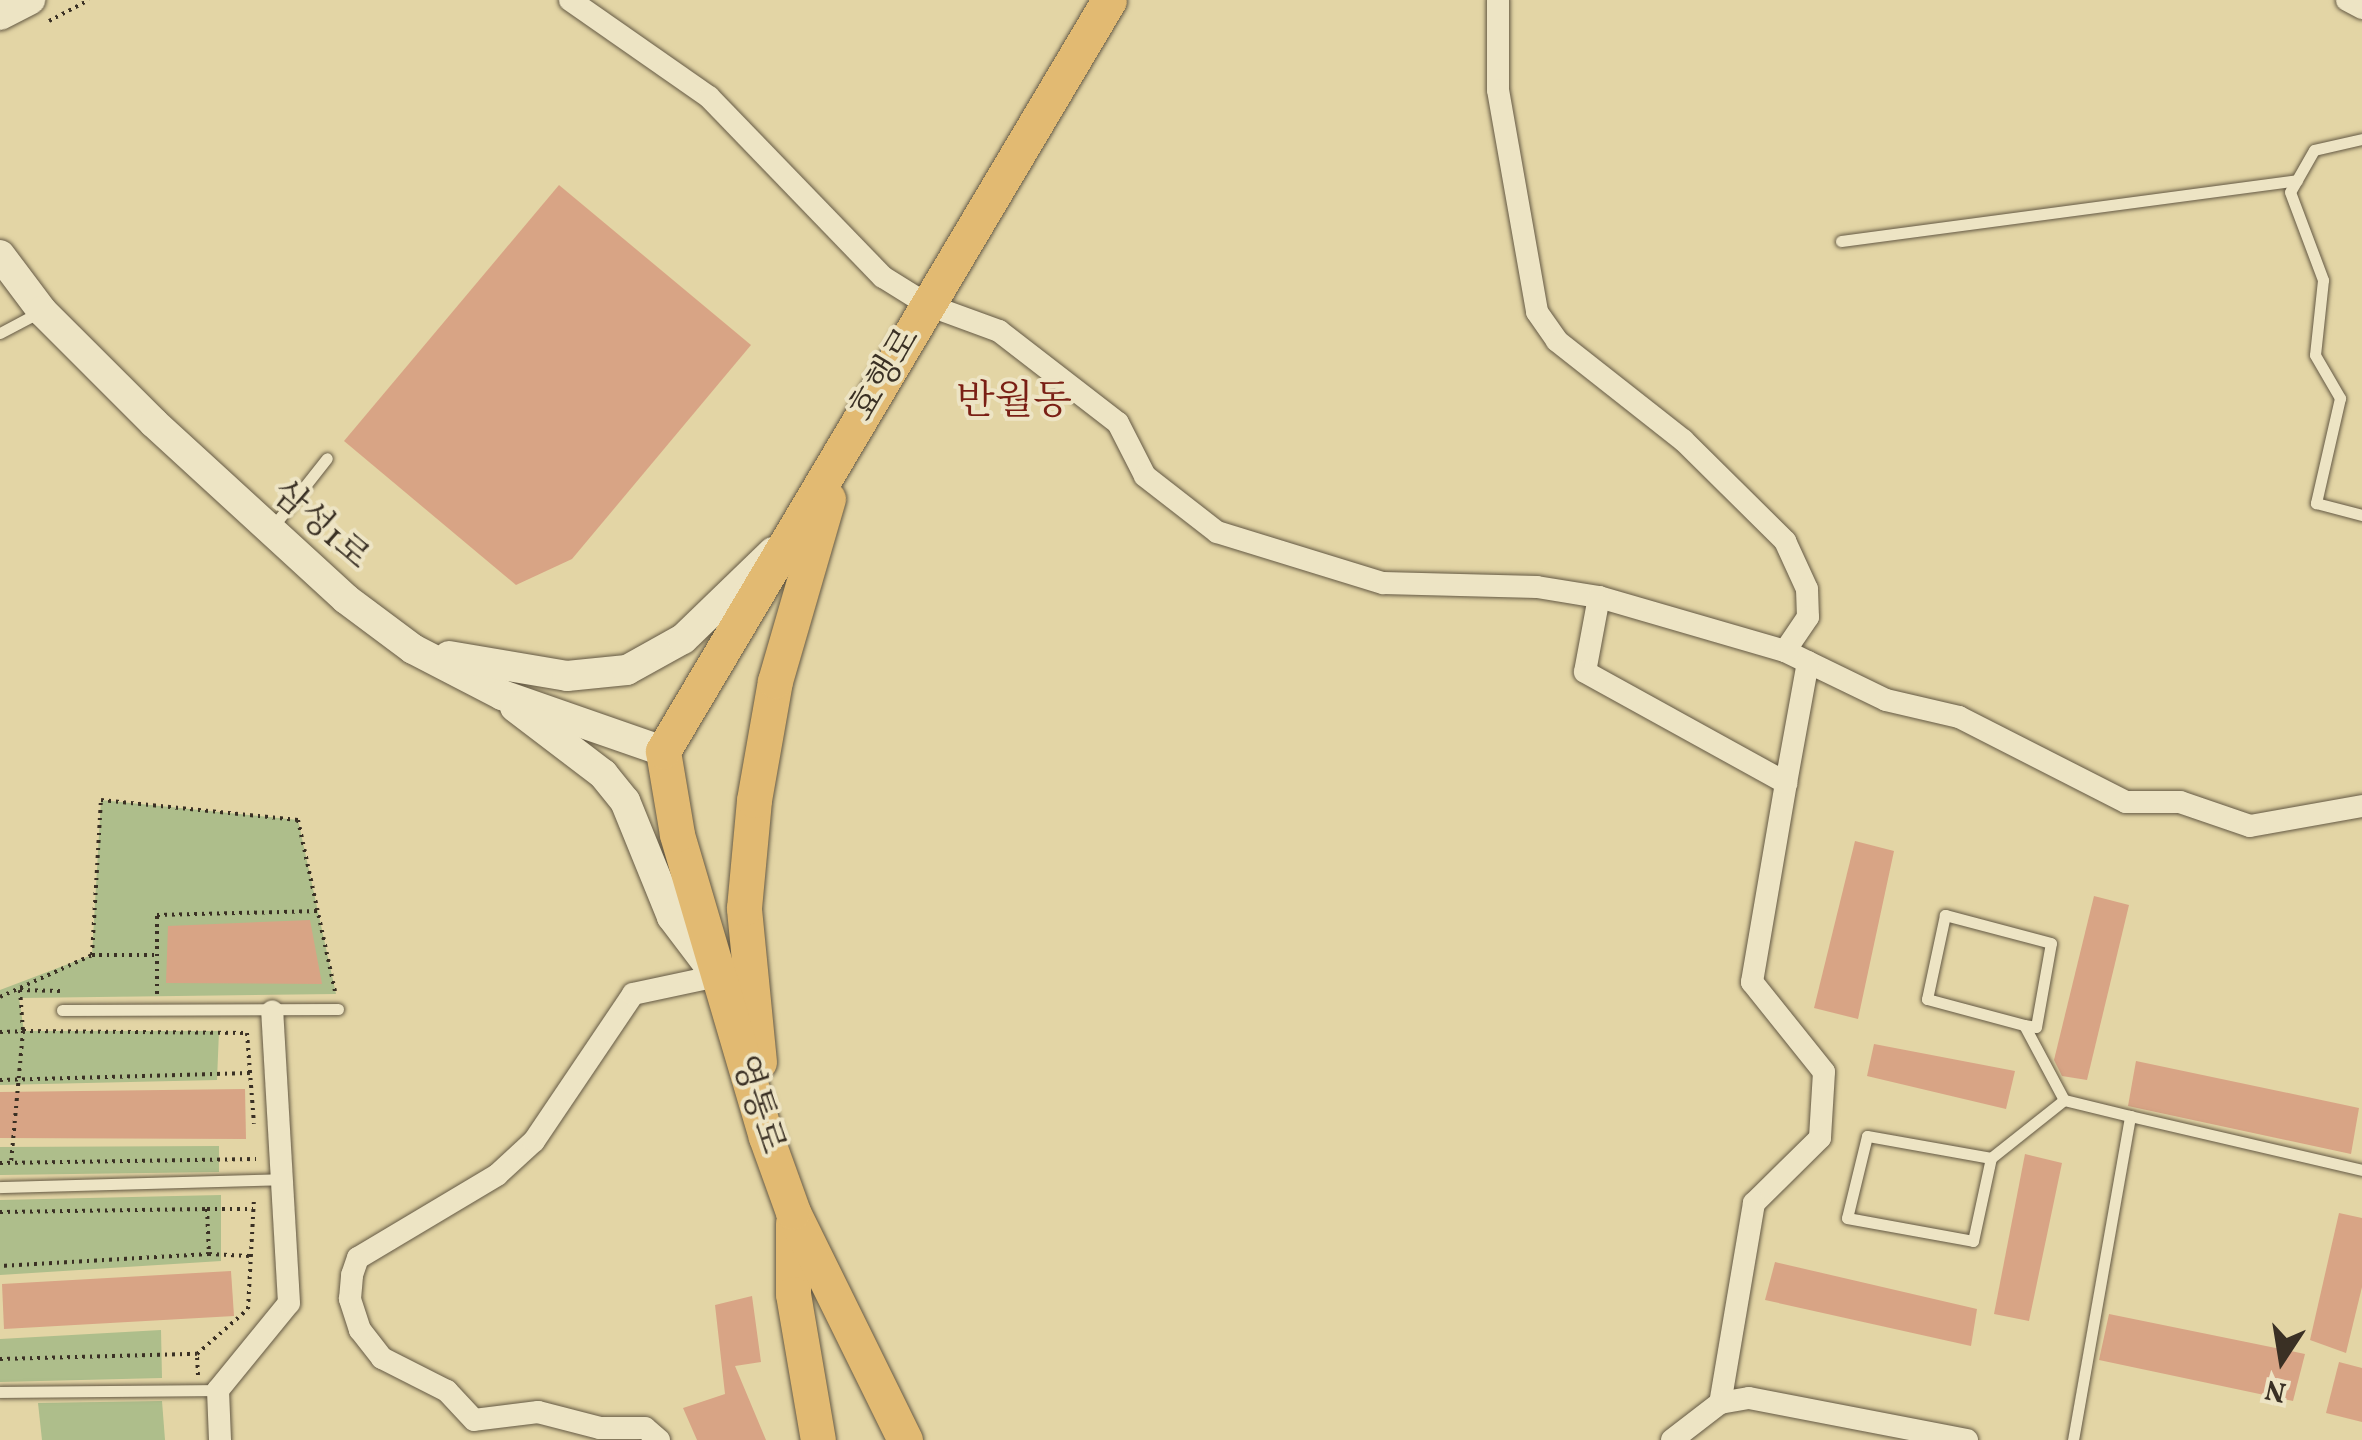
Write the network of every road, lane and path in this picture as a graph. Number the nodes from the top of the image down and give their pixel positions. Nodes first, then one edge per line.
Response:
1 (30, 0) edge
2 (570, 0) edge
3 (1109, 0) edge
4 (1498, 0) edge
5 (2347, 0) edge
6 (2362, 8) edge
7 (0, 15) edge
8 (2362, 139) edge
9 (2297, 180) junction
10 (1841, 241) dead end
11 (0, 255) edge
12 (928, 305) junction
13 (42, 310) junction
14 (0, 333) edge
15 (844, 446) junction
16 (327, 458) dead end
17 (2362, 515) edge
18 (268, 533) junction
19 (793, 533) junction
20 (1599, 598) junction
21 (413, 649) junction
22 (1786, 651) junction
23 (1808, 662) junction
24 (502, 695) junction
25 (663, 751) junction
26 (1786, 784) junction
27 (2362, 806) edge
28 (318, 912) junction
29 (92, 955) junction
30 (157, 955) junction
31 (717, 976) junction
32 (20, 990) junction
33 (79, 992) dead end
34 (138, 994) dead end
35 (157, 994) junction
36 (177, 994) dead end
37 (316, 994) dead end
38 (0, 997) edge
39 (338, 1009) dead end
40 (62, 1010) dead end
41 (272, 1011) junction
42 (2024, 1025) junction
43 (23, 1031) junction
44 (0, 1032) edge
45 (250, 1073) junction
46 (0, 1080) edge
47 (14, 1080) junction
48 (2064, 1100) junction
49 (2130, 1116) junction
50 (766, 1137) junction
51 (256, 1158) junction
52 (1992, 1158) junction
53 (0, 1162) edge
54 (11, 1162) junction
55 (2362, 1170) edge
56 (284, 1179) junction
57 (255, 1180) junction
58 (0, 1187) edge
59 (254, 1208) junction
60 (207, 1209) junction
61 (0, 1212) edge
62 (793, 1212) junction
63 (209, 1254) junction
64 (251, 1256) junction
65 (0, 1266) edge
66 (197, 1354) junction
67 (0, 1358) edge
68 (208, 1390) junction
69 (0, 1392) edge
70 (1720, 1403) junction
71 (469, 1430) edge
72 (220, 1440) edge
73 (660, 1440) edge
74 (818, 1440) edge
75 (905, 1440) edge
76 (1672, 1440) edge
77 (1967, 1440) edge
78 (2073, 1440) edge

1 - 7 main road
2 - 12 street
3 - 12 main road, 효행로
4 - 22 street
5 - 6 street
8 - 9 lane
9 - 10 lane
9 - 17 lane
11 - 13 main road, 삼성1로
12 - 15 main road, 효행로
12 - 20 street
13 - 14 lane
13 - 18 main road, 삼성1로
15 - 19 main road, 효행로
15 - 50 main road
16 - 18 lane
18 - 21 main road, 삼성1로
19 - 21 main road
19 - 25 main road, 효행로
20 - 22 street
20 - 26 street
21 - 24 main road, 삼성1로
22 - 23 street
23 - 26 street
23 - 27 street
24 - 25 main road, 삼성1로
24 - 31 main road
25 - 31 main road, 영통로
26 - 70 street
28 - 29 path
28 - 30 path
28 - 37 path
29 - 30 path
29 - 32 path
30 - 35 path
31 - 50 main road, 영통로
31 - 71 street
32 - 33 path
32 - 38 path
32 - 43 path
34 - 35 path
35 - 36 path
39 - 41 lane
40 - 41 lane
41 - 56 street
42 - 42 lane
42 - 48 lane
43 - 44 path
43 - 45 path
43 - 47 path
45 - 47 path
45 - 51 path
46 - 47 path
47 - 54 path
48 - 49 lane
48 - 52 lane
49 - 55 lane
49 - 78 lane
50 - 62 main road, 영통로
51 - 54 path
51 - 57 path
52 - 52 lane
53 - 54 path
56 - 57 lane
56 - 68 street
57 - 58 lane
57 - 59 path
59 - 60 path
59 - 64 path
60 - 61 path
60 - 63 path
62 - 74 main road
62 - 75 main road, 영통로
63 - 64 path
63 - 65 path
64 - 66 path
66 - 67 path
66 - 68 path
68 - 69 lane
68 - 72 street
70 - 76 street
70 - 77 street
71 - 73 street

